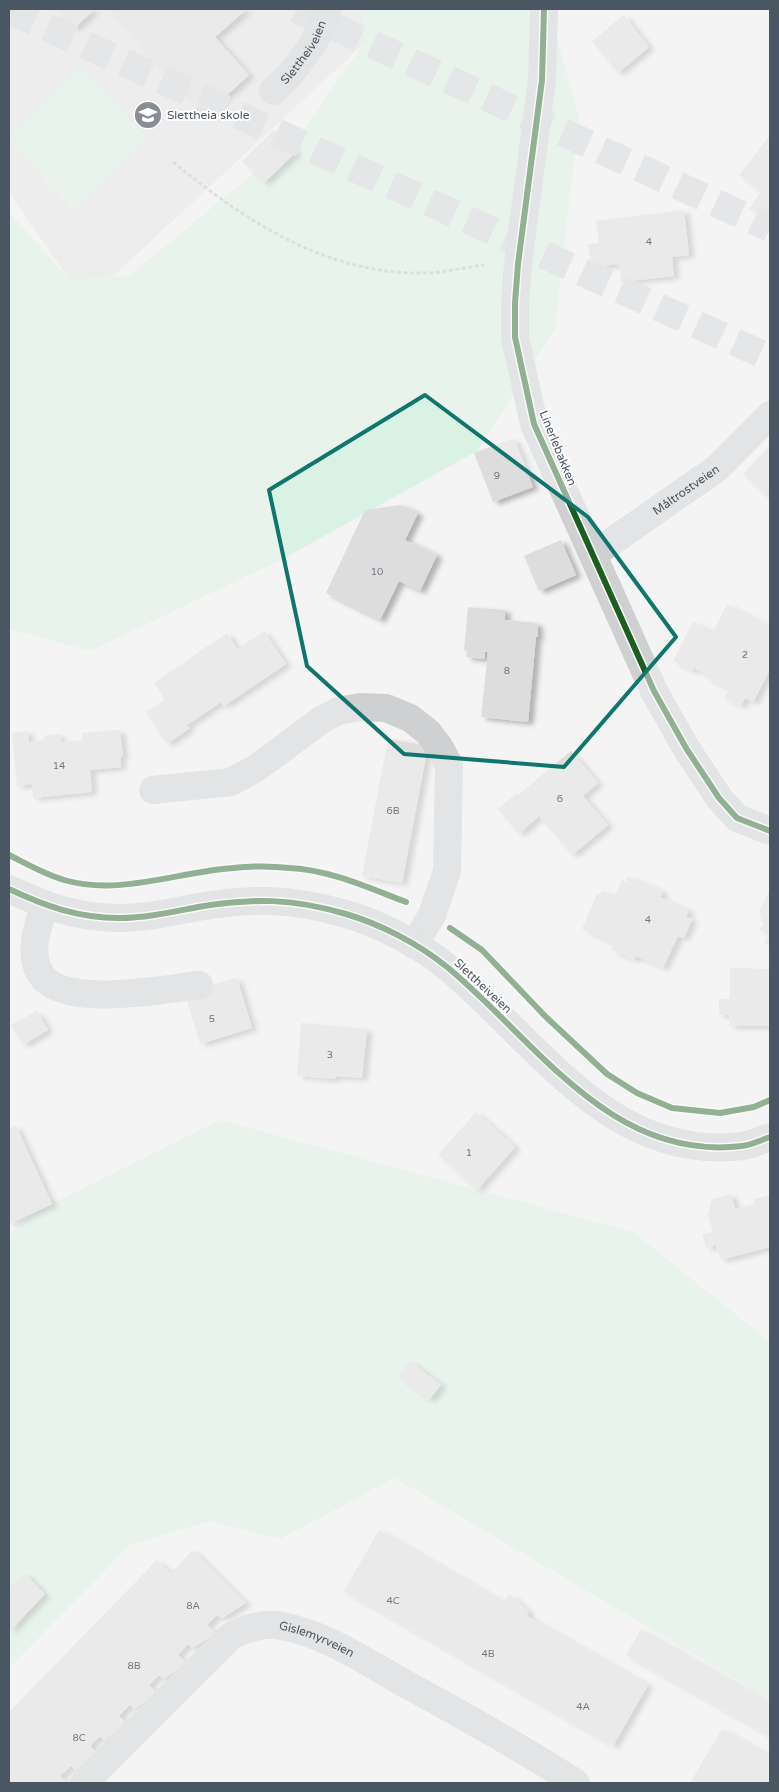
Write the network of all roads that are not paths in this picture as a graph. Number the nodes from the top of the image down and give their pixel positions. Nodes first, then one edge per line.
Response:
1 (327, 9) edge
2 (544, 9) edge
3 (272, 91) dead end
4 (770, 415) edge
5 (594, 554) junction
6 (153, 790) dead end
7 (770, 831) edge
8 (9, 889) edge
9 (44, 906) junction
10 (414, 946) junction
11 (199, 985) dead end
12 (770, 1137) edge
13 (84, 1783) edge
14 (576, 1783) edge

1 - 3 street, Slettheiveien
2 - 5 street, Linerlebakken
4 - 5 street, Måltrostveien
5 - 7 street, Linerlebakken
6 - 10 street
8 - 9 street, Slettheiveien
9 - 10 street, Slettheiveien
9 - 11 street
10 - 12 street, Slettheiveien
13 - 14 street, Gislemyrveien

